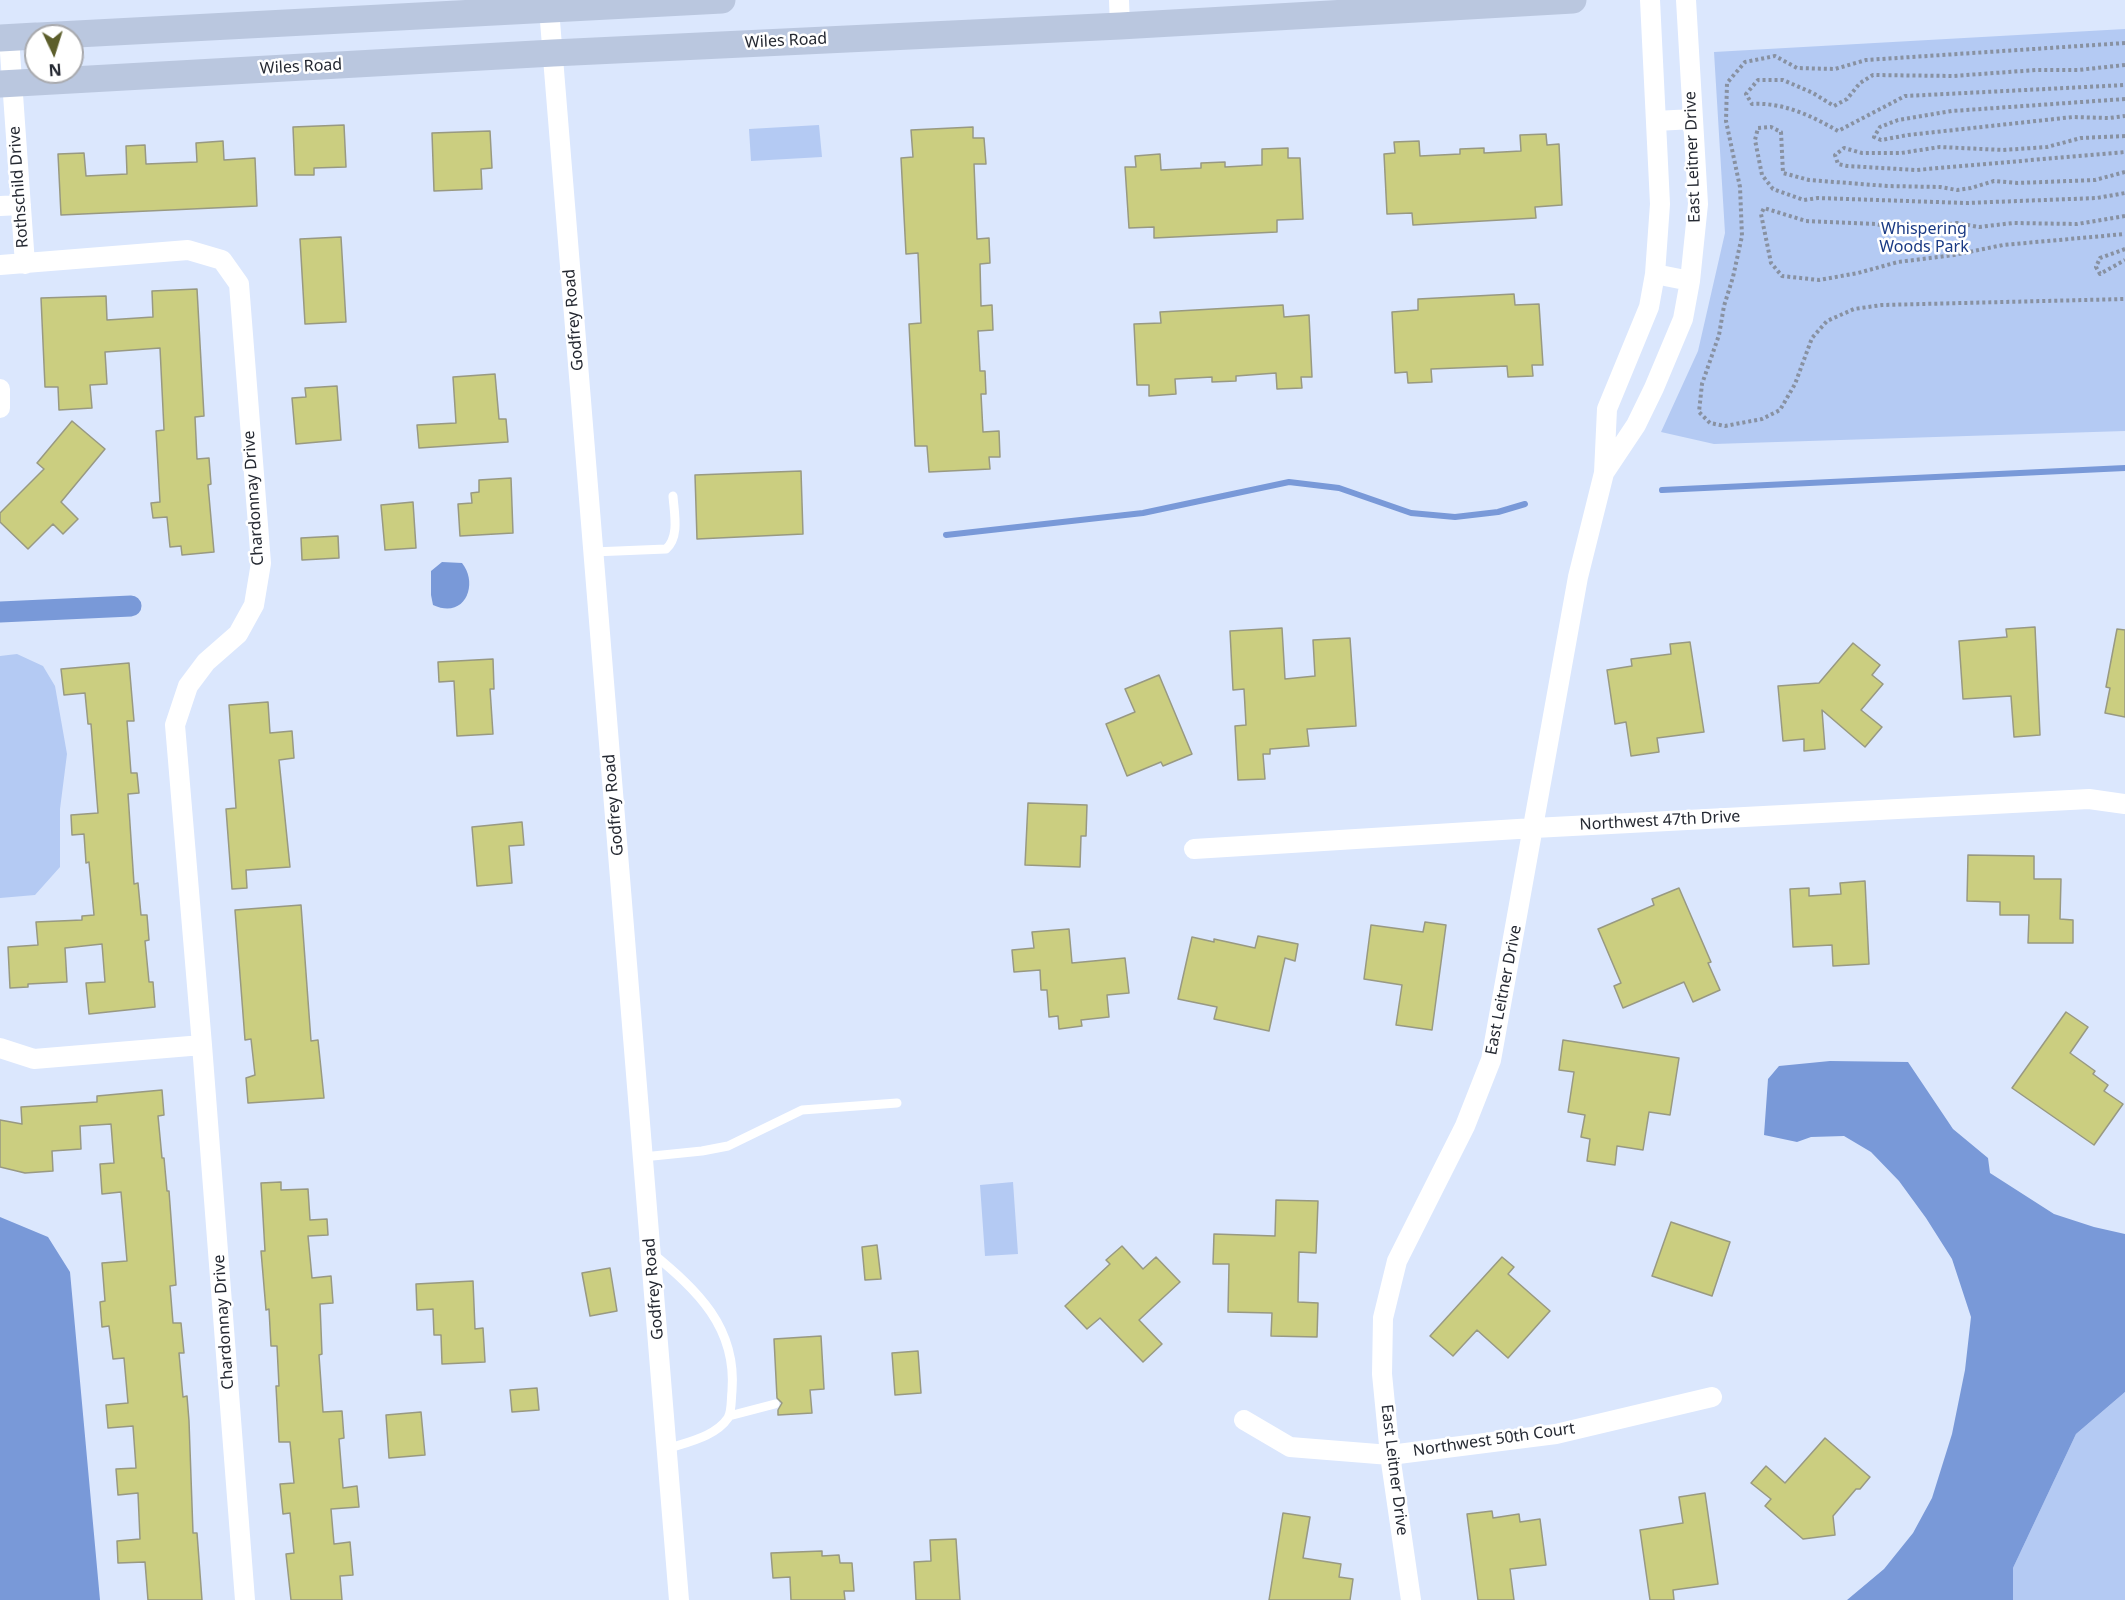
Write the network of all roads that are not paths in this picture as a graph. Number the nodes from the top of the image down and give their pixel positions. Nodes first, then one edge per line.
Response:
1 (722, 0) edge
2 (1573, 0) edge
3 (1650, 0) edge
4 (1686, 0) edge
5 (549, 9) junction
6 (1120, 13) edge
7 (84, 34) edge
8 (24, 37) edge
9 (4, 38) edge
10 (553, 52) junction
11 (6, 84) edge
12 (1693, 119) junction
13 (1656, 121) junction
14 (21, 205) junction
15 (0, 206) edge
16 (25, 264) junction
17 (0, 265) edge
18 (1655, 274) junction
19 (1690, 281) junction
20 (0, 390) edge
21 (0, 408) edge
22 (1604, 473) junction
23 (673, 496) dead end
24 (593, 552) junction
25 (2125, 804) edge
26 (1534, 828) junction
27 (1194, 849) dead end
28 (202, 1045) junction
29 (0, 1048) edge
30 (897, 1103) dead end
31 (643, 1156) junction
32 (651, 1252) junction
33 (1712, 1397) dead end
34 (775, 1404) dead end
35 (729, 1416) junction
36 (1244, 1420) dead end
37 (667, 1449) junction
38 (1390, 1455) junction
39 (245, 1600) edge
40 (679, 1600) edge
41 (1411, 1600) edge

1 - 5 main road
2 - 6 main road, Wiles Road
3 - 13 street, East Leitner Drive
4 - 12 street, East Leitner Drive
5 - 7 main road
5 - 10 street, Godfrey Road
6 - 10 main road, Wiles Road
8 - 9 main road
9 - 11 street, Rothschild Drive
10 - 11 main road, Wiles Road
10 - 24 street, Godfrey Road
11 - 14 street, Rothschild Drive
12 - 13 street
12 - 19 street, East Leitner Drive
13 - 18 street, East Leitner Drive
14 - 15 street
14 - 16 street, Rothschild Drive
16 - 17 street, Chardonnay Drive
16 - 28 street, Chardonnay Drive
18 - 19 street
18 - 22 street, East Leitner Drive
19 - 22 street, East Leitner Drive
20 - 21 street
22 - 26 street, East Leitner Drive
23 - 24 lane
24 - 31 street, Godfrey Road
25 - 26 street, Northwest 47th Drive
26 - 27 street, Northwest 47th Drive
26 - 38 street, East Leitner Drive
28 - 29 street
28 - 39 street, Chardonnay Drive
30 - 31 lane
31 - 32 street, Godfrey Road
32 - 35 lane
32 - 37 street, Godfrey Road
33 - 38 street, Northwest 50th Court
34 - 35 lane
35 - 37 lane
36 - 38 street, Northwest 50th Court
37 - 40 street, Godfrey Road
38 - 41 street, East Leitner Drive

